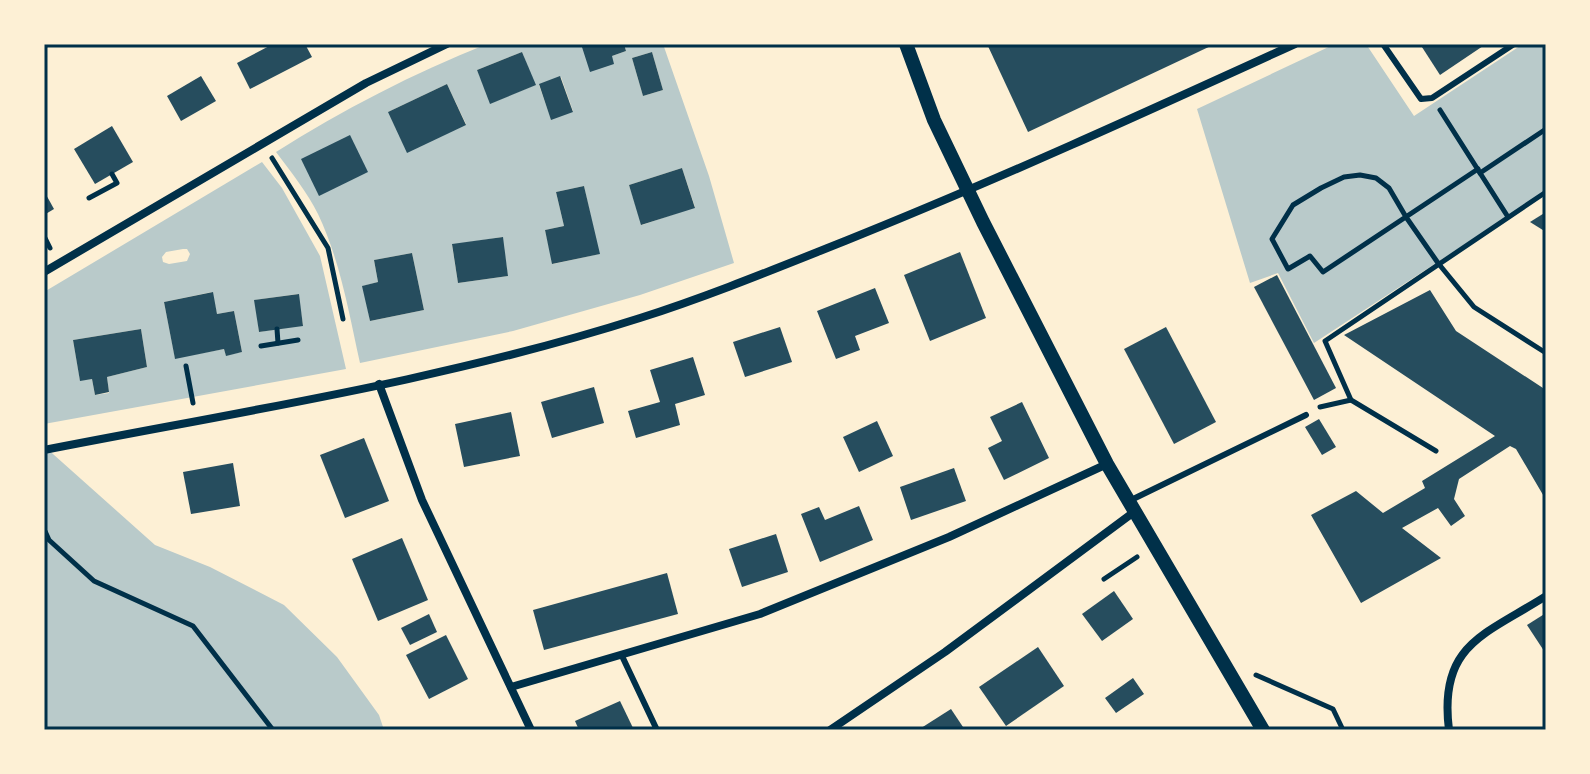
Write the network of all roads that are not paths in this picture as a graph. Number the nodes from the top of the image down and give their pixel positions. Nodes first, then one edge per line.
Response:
1 (447, 44) edge
2 (906, 44) edge
3 (1295, 44) edge
4 (1383, 44) edge
5 (1514, 44) edge
6 (970, 191) junction
7 (44, 272) edge
8 (379, 384) junction
9 (1306, 415) road end
10 (44, 450) edge
11 (1107, 464) junction
12 (1131, 507) junction
13 (1546, 596) edge
14 (622, 656) junction
15 (511, 687) junction
16 (531, 730) edge
17 (657, 730) edge
18 (830, 730) edge
19 (1263, 730) edge
20 (1449, 730) edge

1 - 7 street
2 - 6 street
3 - 6 street
4 - 5 lane
6 - 8 street
6 - 11 street
8 - 10 street
8 - 15 street
9 - 12 lane
11 - 12 street
11 - 14 street
12 - 18 street
12 - 19 street
13 - 20 street
14 - 15 street
14 - 17 lane
15 - 16 street

